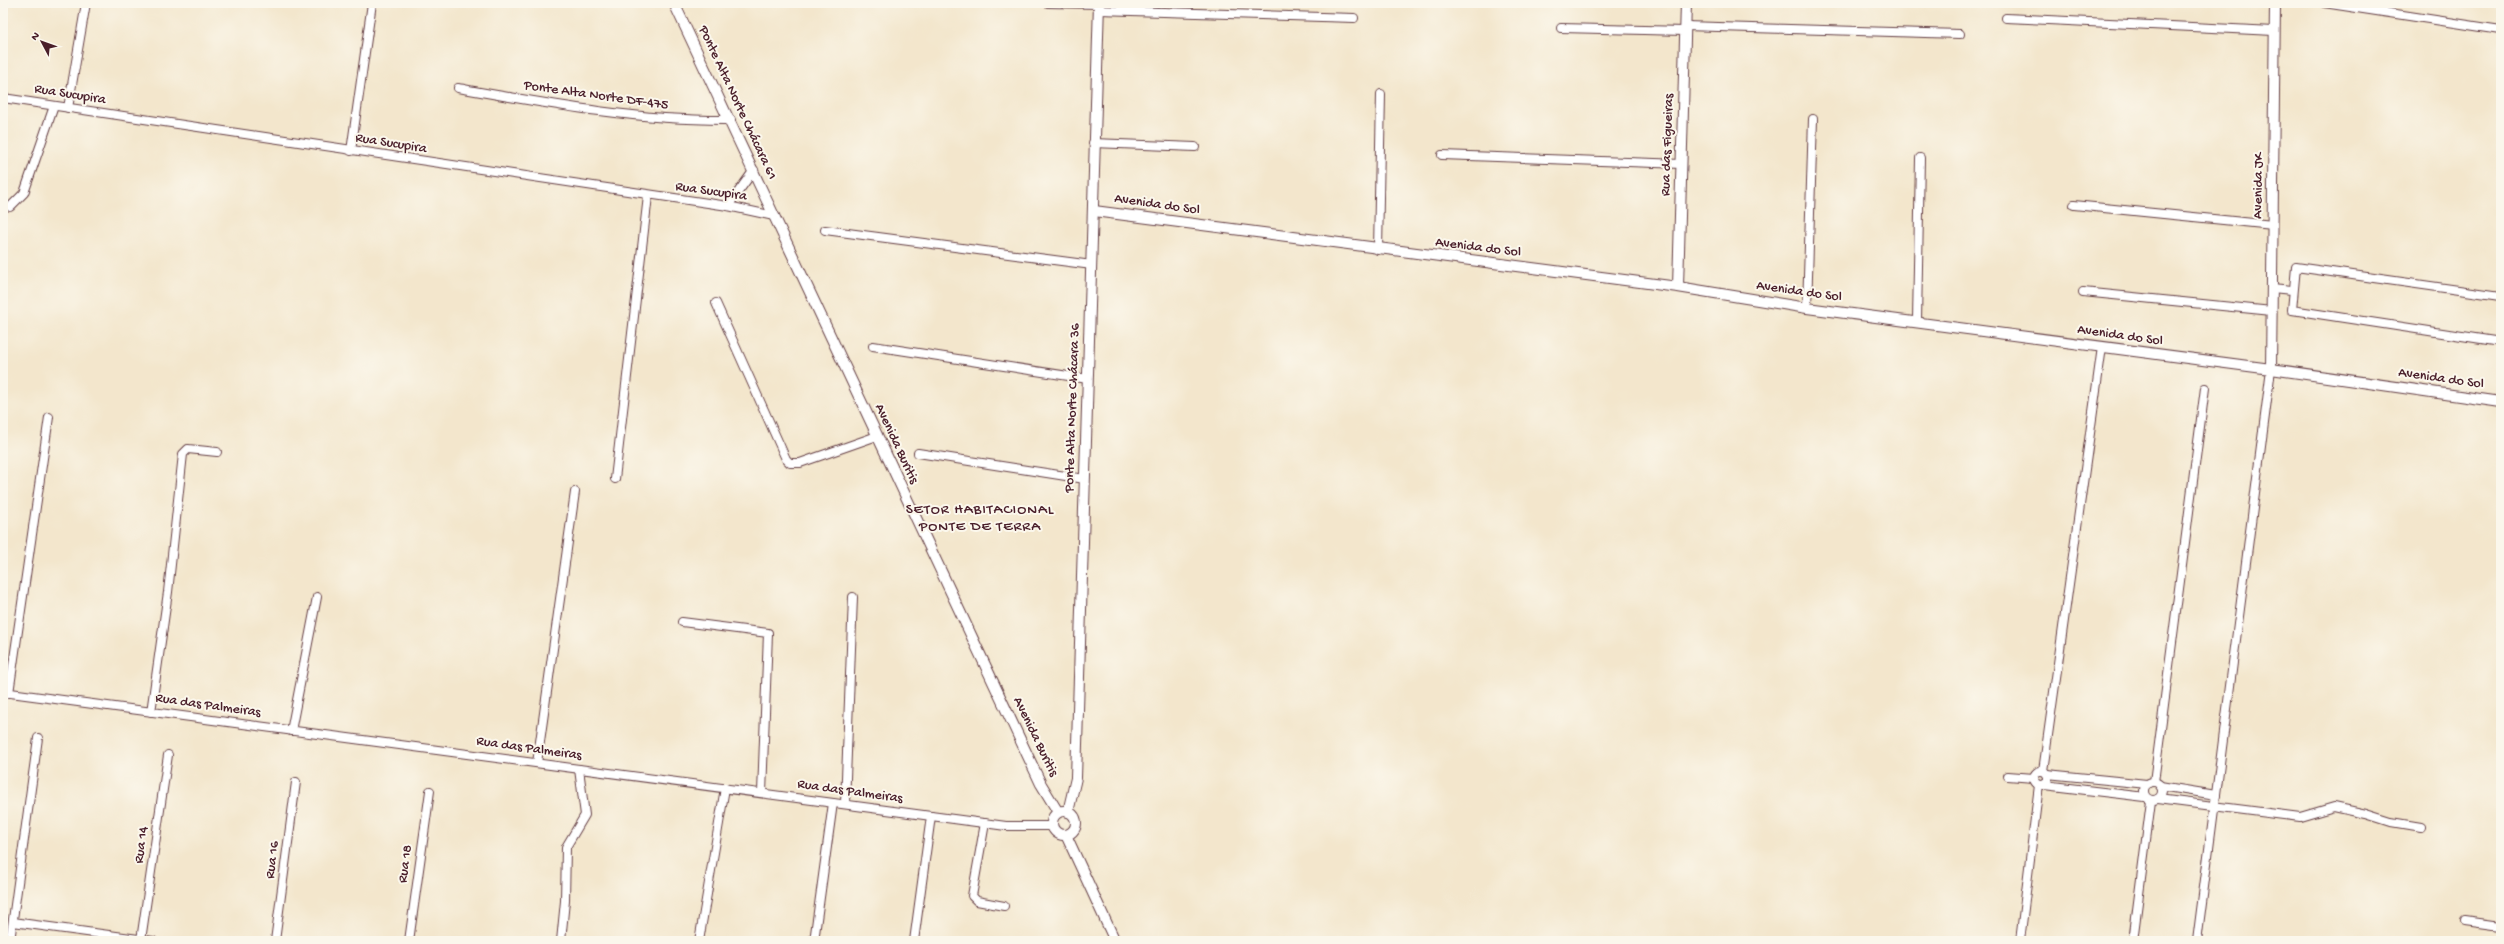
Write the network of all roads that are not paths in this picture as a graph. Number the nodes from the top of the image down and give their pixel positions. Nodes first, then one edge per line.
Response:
1 (86, 3) edge
2 (372, 3) edge
3 (674, 3) edge
4 (1048, 3) edge
5 (1686, 3) edge
6 (2275, 3) edge
7 (2324, 3) edge
8 (1099, 6) edge
9 (1354, 18) dead end
10 (2006, 18) dead end
11 (1561, 28) dead end
12 (1685, 29) junction
13 (2501, 30) edge
14 (2274, 31) junction
15 (1960, 34) dead end
16 (458, 88) dead end
17 (1381, 94) dead end
18 (3, 98) edge
19 (54, 106) junction
20 (68, 108) junction
21 (1812, 119) dead end
22 (731, 120) junction
23 (1093, 143) junction
24 (1195, 147) dead end
25 (351, 151) junction
26 (1442, 155) dead end
27 (1920, 158) dead end
28 (1682, 164) junction
29 (754, 170) junction
30 (648, 196) junction
31 (2074, 205) dead end
32 (728, 206) junction
33 (10, 207) dead end
34 (1094, 211) junction
35 (774, 216) junction
36 (2273, 225) junction
37 (825, 230) dead end
38 (1378, 250) junction
39 (1092, 265) junction
40 (1678, 287) junction
41 (2272, 288) junction
42 (2292, 290) junction
43 (2083, 292) dead end
44 (2501, 296) edge
45 (716, 303) dead end
46 (1807, 308) junction
47 (2272, 311) junction
48 (1917, 322) junction
49 (2501, 342) edge
50 (873, 346) dead end
51 (2102, 347) junction
52 (2271, 369) junction
53 (1088, 379) junction
54 (2205, 388) dead end
55 (2501, 402) edge
56 (49, 417) dead end
57 (877, 436) junction
58 (217, 452) dead end
59 (918, 453) dead end
60 (615, 478) dead end
61 (1085, 479) junction
62 (575, 492) dead end
63 (317, 597) dead end
64 (853, 597) dead end
65 (682, 622) dead end
66 (6, 692) edge
67 (151, 712) junction
68 (291, 730) junction
69 (38, 738) dead end
70 (168, 755) dead end
71 (537, 763) junction
72 (579, 769) junction
73 (2045, 773) junction
74 (2008, 776) dead end
75 (2034, 778) junction
76 (296, 782) dead end
77 (2154, 784) junction
78 (2042, 785) junction
79 (725, 788) junction
80 (2186, 790) junction
81 (430, 792) dead end
82 (762, 793) junction
83 (2216, 795) junction
84 (2151, 799) junction
85 (833, 802) junction
86 (2185, 802) junction
87 (846, 804) junction
88 (2215, 805) junction
89 (1063, 812) junction
90 (931, 816) junction
91 (985, 823) junction
92 (1052, 826) junction
93 (2421, 827) dead end
94 (1066, 835) junction
95 (1004, 906) dead end
96 (2465, 921) dead end
97 (13, 922) junction
98 (2501, 926) edge
99 (141, 940) junction
100 (10, 941) edge
101 (152, 941) edge
102 (275, 941) edge
103 (409, 941) edge
104 (561, 941) edge
105 (699, 941) edge
106 (814, 941) edge
107 (914, 941) edge
108 (1115, 941) edge
109 (2020, 941) edge
110 (2133, 941) edge
111 (2197, 941) edge

1 - 20 street
2 - 25 street
3 - 22 street, Ponte Alta Norte Chácara 61
4 - 8 street
5 - 12 street, Rua das Figueiras
6 - 14 street, Avenida JK
7 - 13 street
8 - 9 street
8 - 23 street, Ponte Alta Norte Chácara 36
10 - 14 street
11 - 12 street
12 - 15 street
12 - 28 street, Rua das Figueiras
14 - 36 street, Avenida JK
16 - 22 street, Ponte Alta Norte DF-475
17 - 38 street
18 - 19 street, Rua Sucupira
19 - 20 street, Rua Sucupira
19 - 33 street
20 - 25 street, Rua Sucupira
21 - 46 street
22 - 29 street, Ponte Alta Norte Chácara 61
23 - 24 street
23 - 34 street, Ponte Alta Norte Chácara 36
25 - 30 street, Rua Sucupira
26 - 28 street
27 - 48 street
28 - 40 street, Rua das Figueiras
29 - 32 street
29 - 35 street, Ponte Alta Norte Chácara 61
30 - 32 street, Rua Sucupira
30 - 60 street
31 - 36 street
32 - 35 street, Rua Sucupira
34 - 38 street, Avenida do Sol
34 - 39 street, Ponte Alta Norte Chácara 36
35 - 57 street, Avenida Buritis
36 - 41 street, Avenida JK
37 - 39 street
38 - 40 street, Avenida do Sol
39 - 53 street, Ponte Alta Norte Chácara 36
40 - 46 street, Avenida do Sol
41 - 42 street
41 - 47 street, Avenida JK
42 - 44 street
42 - 49 street
43 - 47 street
45 - 57 street
46 - 48 street, Avenida do Sol
47 - 52 street, Avenida JK
48 - 51 street, Avenida do Sol
50 - 53 street
51 - 52 street, Avenida do Sol
51 - 73 street
52 - 55 street, Avenida do Sol
52 - 83 street
53 - 61 street, Ponte Alta Norte Chácara 36
54 - 77 street
56 - 66 street
57 - 89 street, Avenida Buritis
58 - 67 street
59 - 61 street
61 - 89 street, Ponte Alta Norte Chácara 36
62 - 71 street
63 - 68 street
64 - 87 street
65 - 82 street
66 - 67 street, Rua das Palmeiras
67 - 68 street, Rua das Palmeiras
68 - 71 street, Rua das Palmeiras
69 - 97 street
70 - 99 street, Rua 14
71 - 72 street, Rua das Palmeiras
72 - 79 street, Rua das Palmeiras
72 - 104 street
73 - 75 street
73 - 77 street
73 - 78 street
74 - 75 street
75 - 78 street
76 - 102 street, Rua 16
77 - 80 street
77 - 84 street
77 - 84 street
78 - 84 street
78 - 109 street
79 - 82 street, Rua das Palmeiras
79 - 105 street
80 - 83 street
80 - 86 street
81 - 103 street, Rua 18
82 - 85 street, Rua das Palmeiras
83 - 88 street
84 - 86 street
84 - 110 street
85 - 87 street, Rua das Palmeiras
85 - 106 street
86 - 88 street
87 - 90 street, Rua das Palmeiras
88 - 93 street
88 - 111 street
89 - 92 street
89 - 94 street
90 - 91 street, Rua das Palmeiras
90 - 107 street
91 - 92 street, Rua das Palmeiras
91 - 95 street
92 - 94 street
94 - 108 street
96 - 98 street
97 - 99 street
97 - 100 street
99 - 101 street

